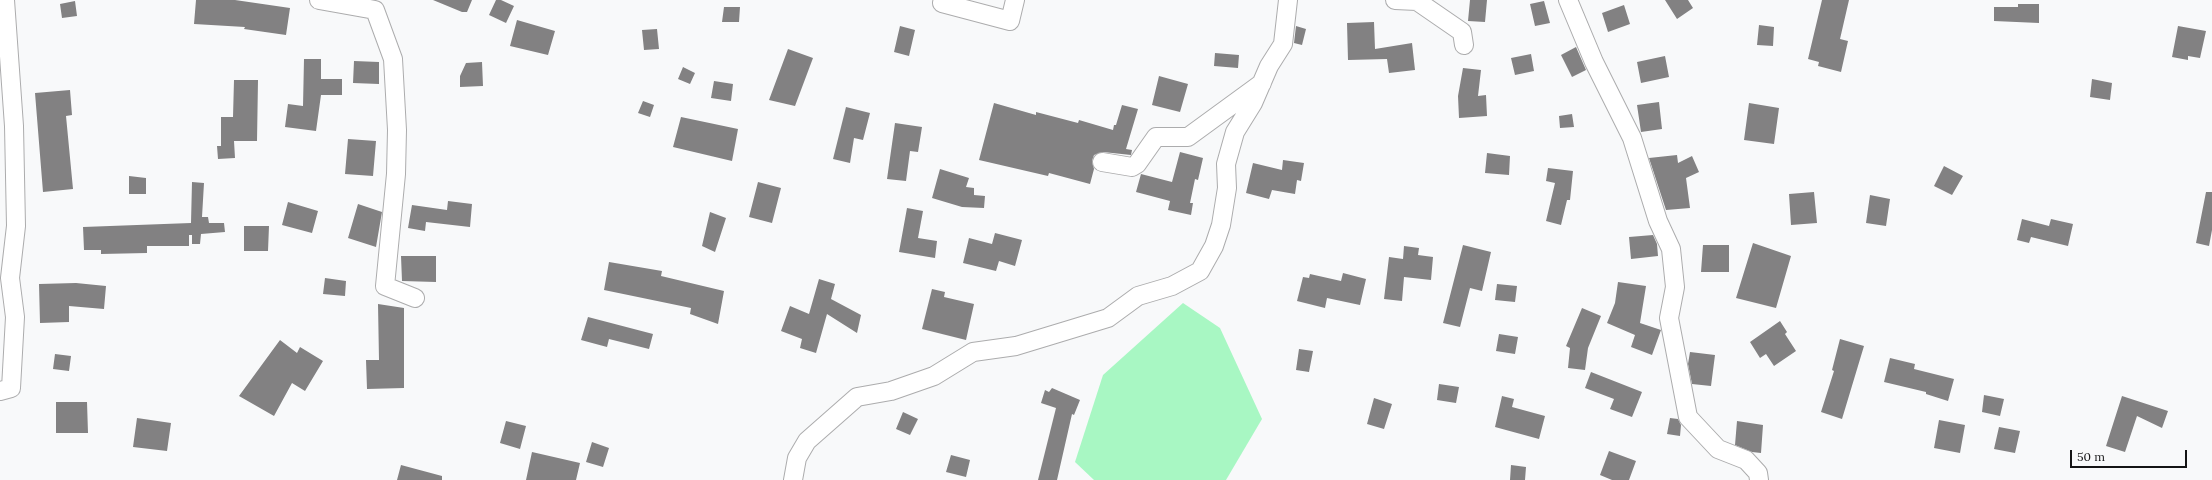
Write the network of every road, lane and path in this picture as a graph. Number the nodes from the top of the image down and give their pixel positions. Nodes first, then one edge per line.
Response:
1 (5, 0) edge
2 (319, 0) edge
3 (1015, 0) edge
4 (1288, 0) edge
5 (1395, 0) edge
6 (1568, 0) edge
7 (942, 3) dead end
8 (1464, 44) dead end
9 (1262, 83) junction
10 (1102, 162) dead end
11 (415, 298) dead end
12 (0, 391) edge
13 (793, 480) edge
14 (1759, 480) edge

1 - 12 street
2 - 11 street
3 - 7 street
4 - 9 street
5 - 8 street
6 - 14 street
9 - 10 street
9 - 13 street

